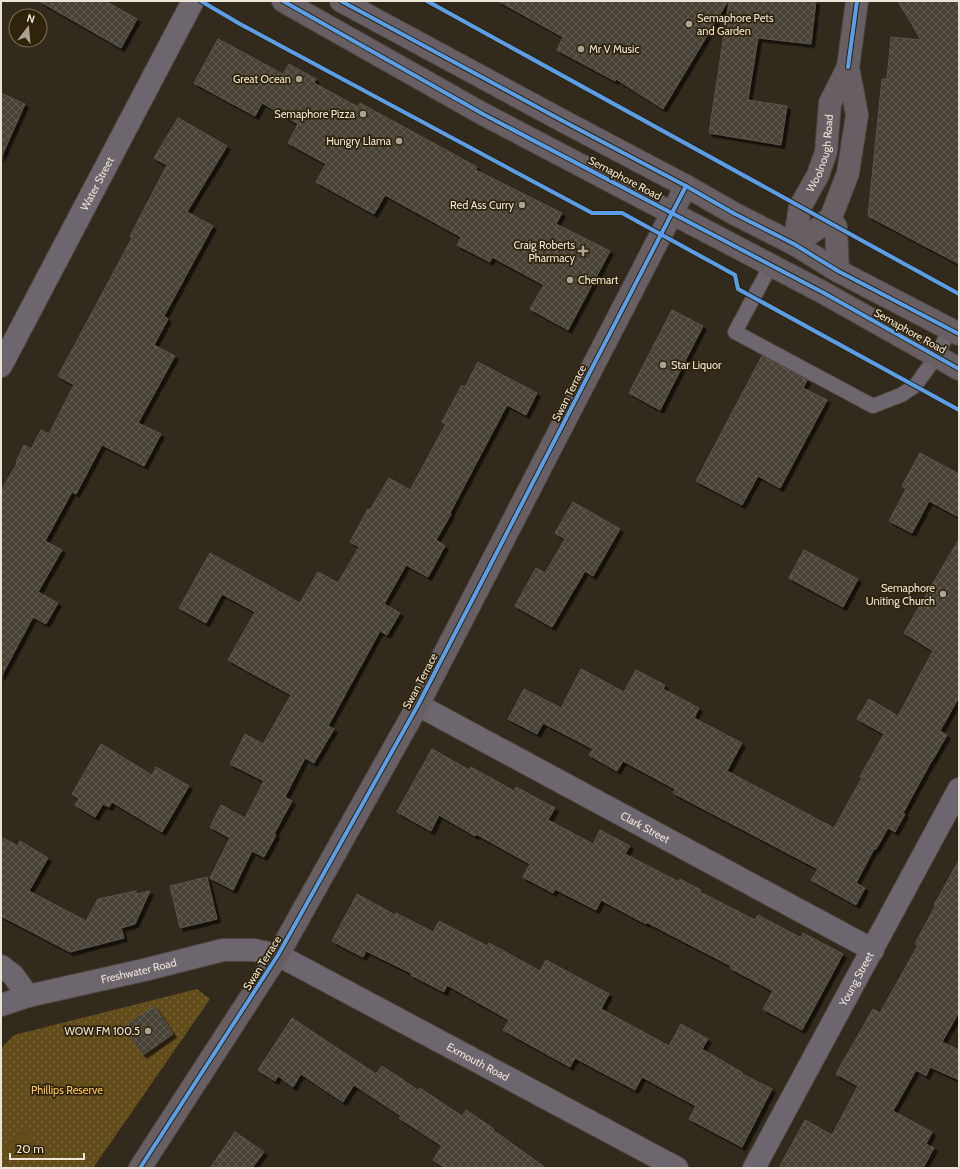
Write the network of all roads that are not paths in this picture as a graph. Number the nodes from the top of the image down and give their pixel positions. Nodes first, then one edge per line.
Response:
1 (193, 1) edge
2 (283, 1) edge
3 (341, 1) edge
4 (857, 1) edge
5 (848, 67) junction
6 (498, 86) junction
7 (483, 114) junction
8 (686, 186) junction
9 (672, 213) junction
10 (830, 220) junction
11 (794, 244) junction
12 (738, 248) junction
13 (770, 265) junction
14 (838, 272) junction
15 (824, 293) junction
16 (955, 332) edge
17 (936, 357) junction
18 (1, 366) edge
19 (959, 369) edge
20 (418, 706) junction
21 (959, 789) edge
22 (873, 950) junction
23 (278, 955) junction
24 (1, 966) edge
25 (28, 996) junction
26 (1, 1005) edge
27 (140, 1168) edge
28 (677, 1168) edge
29 (754, 1168) edge

1 - 18 street, Water Street
2 - 7 street, Semaphore Road
3 - 6 street, Semaphore Road
4 - 5 street, Woolnough Road
5 - 10 street, Woolnough Road
5 - 11 street, Woolnough Road
6 - 7 street
6 - 8 street, Semaphore Road
7 - 9 street, Semaphore Road
8 - 9 street, Swan Terrace
8 - 11 street, Semaphore Road
9 - 12 street, Semaphore Road
9 - 20 street, Swan Terrace
10 - 11 street
10 - 14 street
11 - 12 street
11 - 14 street, Semaphore Road
11 - 15 street
12 - 13 street, Semaphore Road
13 - 15 street, Semaphore Road
13 - 17 lane
14 - 16 street, Semaphore Road
15 - 17 street, Semaphore Road
16 - 17 lane
17 - 19 street, Semaphore Road
20 - 22 street, Clark Street
20 - 23 street, Swan Terrace
21 - 22 street, Young Street
22 - 29 street, Young Street
23 - 25 street, Freshwater Road
23 - 27 street, Swan Terrace
23 - 28 street, Exmouth Road
24 - 25 street
25 - 26 street, Freshwater Road

